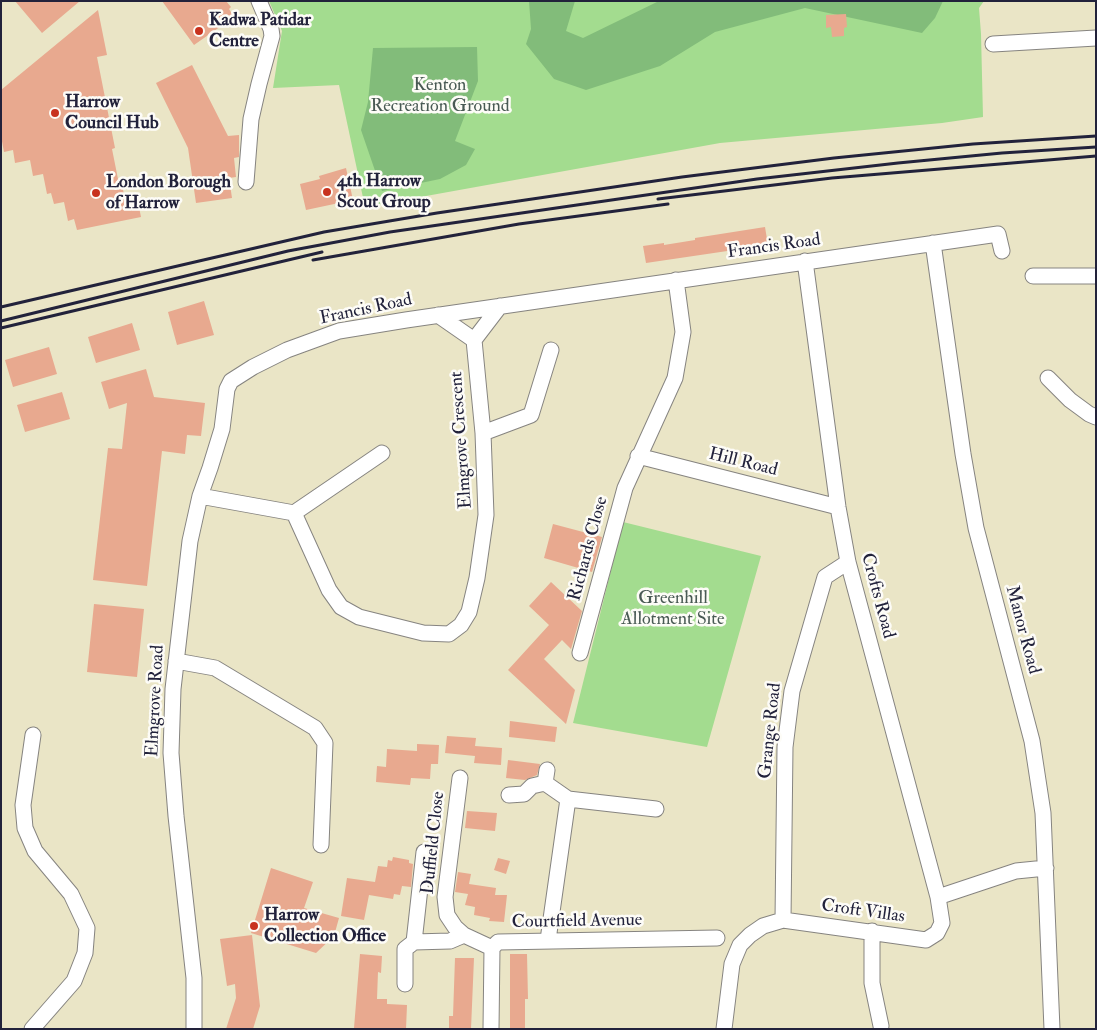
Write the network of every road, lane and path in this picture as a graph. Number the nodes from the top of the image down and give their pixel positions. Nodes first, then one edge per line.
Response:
1 (259, 1) edge
2 (1096, 38) edge
3 (993, 44) dead end
4 (246, 182) dead end
5 (933, 243) junction
6 (1002, 250) dead end
7 (805, 261) junction
8 (1033, 276) dead end
9 (1096, 276) edge
10 (676, 280) junction
11 (500, 306) junction
12 (438, 315) junction
13 (474, 340) junction
14 (551, 350) dead end
15 (1048, 378) dead end
16 (231, 382) joint
17 (1096, 417) edge
18 (483, 433) junction
19 (382, 453) dead end
20 (638, 456) junction
21 (200, 496) junction
22 (838, 506) junction
23 (294, 513) junction
24 (848, 562) junction
25 (580, 653) dead end
26 (176, 661) junction
27 (33, 735) dead end
28 (460, 778) dead end
29 (509, 795) dead end
30 (568, 799) junction
31 (656, 809) dead end
32 (321, 845) dead end
33 (424, 852) dead end
34 (1046, 868) junction
35 (938, 897) junction
36 (783, 920) junction
37 (872, 931) junction
38 (937, 933) joint
39 (464, 935) junction
40 (717, 938) dead end
41 (548, 940) junction
42 (414, 942) junction
43 (492, 948) junction
44 (405, 984) dead end
45 (882, 1026) dead end
46 (32, 1029) edge
47 (194, 1029) edge
48 (492, 1029) edge
49 (724, 1029) edge
50 (1052, 1029) edge

1 - 4 street
2 - 3 street
5 - 6 street, Francis Road
5 - 7 street, Francis Road
5 - 34 street, Manor Road
7 - 10 street, Francis Road
7 - 22 street, Crofts Road
8 - 9 street
10 - 11 street, Francis Road
10 - 20 street, Richards Close
11 - 12 street, Francis Road
11 - 13 street
12 - 13 street
12 - 16 street, Francis Road
13 - 18 street, Elmgrove Crescent
14 - 18 street
15 - 17 street
16 - 21 street, Elmgrove Road
18 - 23 street, Elmgrove Crescent
19 - 23 street
20 - 22 street, Hill Road
20 - 25 street, Richards Close
21 - 23 street
21 - 26 street, Elmgrove Road
22 - 24 street, Crofts Road
24 - 35 street, Crofts Road
24 - 36 street, Grange Road
26 - 32 street
26 - 47 street, Elmgrove Road
27 - 46 street
28 - 39 street, Duffield Close
29 - 30 street
30 - 31 street
30 - 41 street
33 - 42 street
34 - 35 street
34 - 50 street, Manor Road
35 - 38 street, Crofts Road
36 - 37 street, Croft Villas
36 - 49 street
37 - 38 street, Croft Villas
37 - 45 street
39 - 42 street
39 - 43 street, Duffield Close
40 - 41 street, Courtfield Avenue
41 - 43 street, Courtfield Avenue
42 - 44 street
43 - 48 street, Courtfield Avenue

